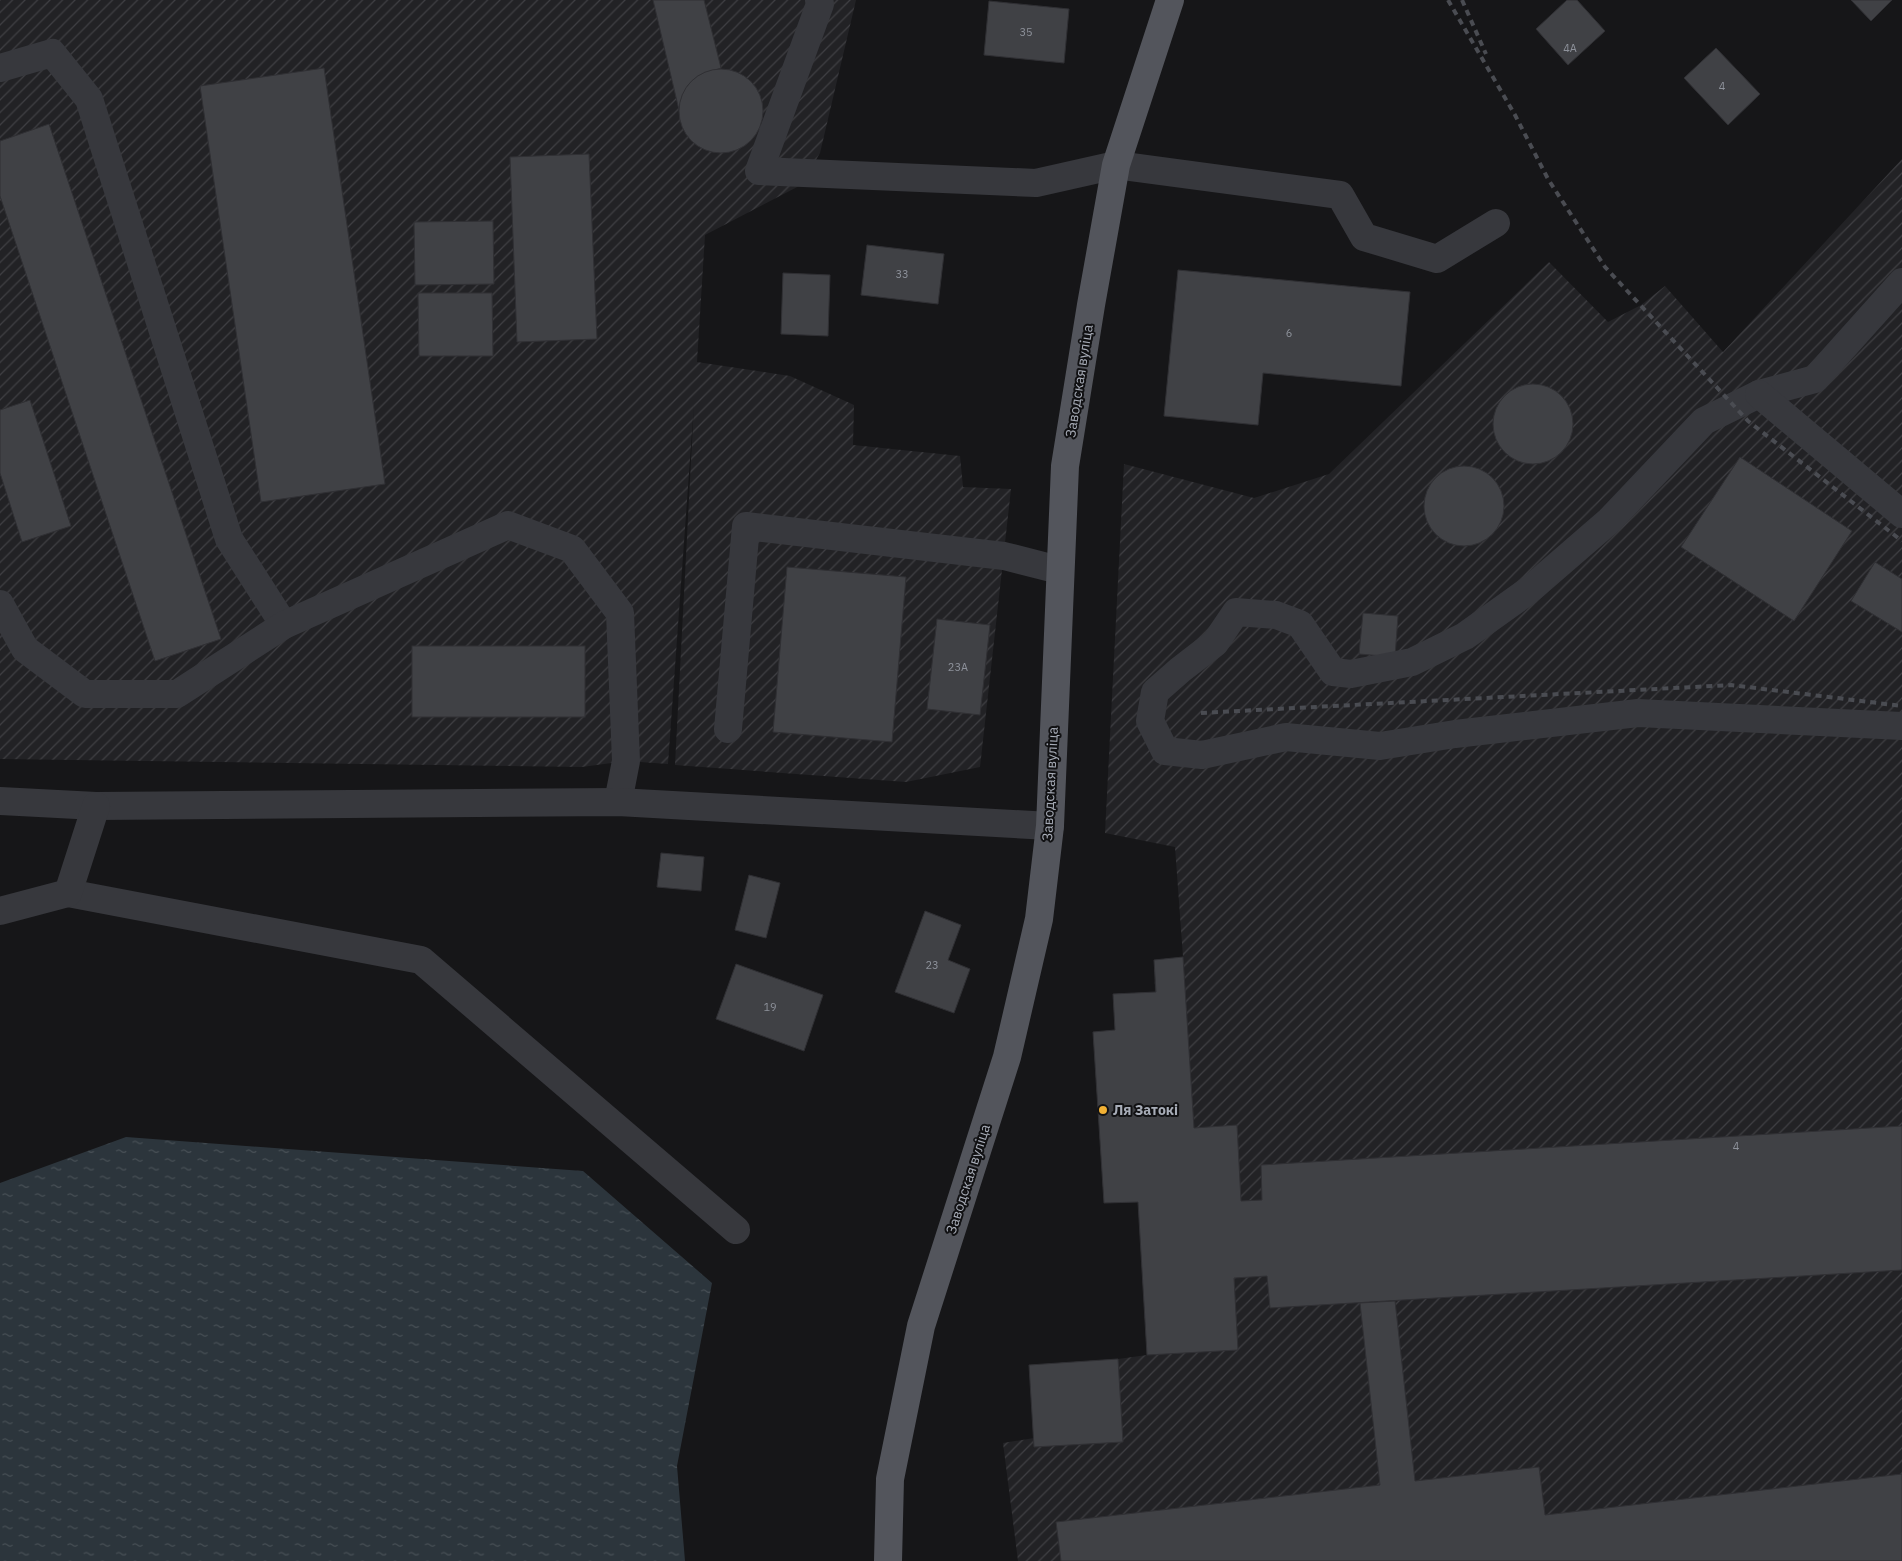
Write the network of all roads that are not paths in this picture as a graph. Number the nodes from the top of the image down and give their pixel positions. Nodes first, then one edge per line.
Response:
1 (819, 0) edge
2 (1170, 0) edge
3 (0, 68) edge
4 (1116, 165) junction
5 (1496, 223) dead end
6 (1902, 282) edge
7 (1759, 394) junction
8 (1902, 514) edge
9 (1059, 570) junction
10 (0, 604) edge
11 (284, 625) junction
12 (1902, 726) edge
13 (728, 729) dead end
14 (0, 801) edge
15 (618, 802) junction
16 (96, 806) junction
17 (1050, 826) junction
18 (68, 892) junction
19 (0, 911) edge
20 (736, 1230) dead end
21 (888, 1561) edge

1 - 4 street
2 - 4 main road, Заводская вуліца
3 - 11 street
4 - 5 street
4 - 9 main road, Заводская вуліца
6 - 7 street
7 - 8 street
7 - 12 street
9 - 13 street
9 - 17 main road, Заводская вуліца
10 - 11 street
11 - 15 street
14 - 16 street
15 - 16 street
15 - 17 street
16 - 18 street
17 - 21 main road, Заводская вуліца
18 - 19 street
18 - 20 street

